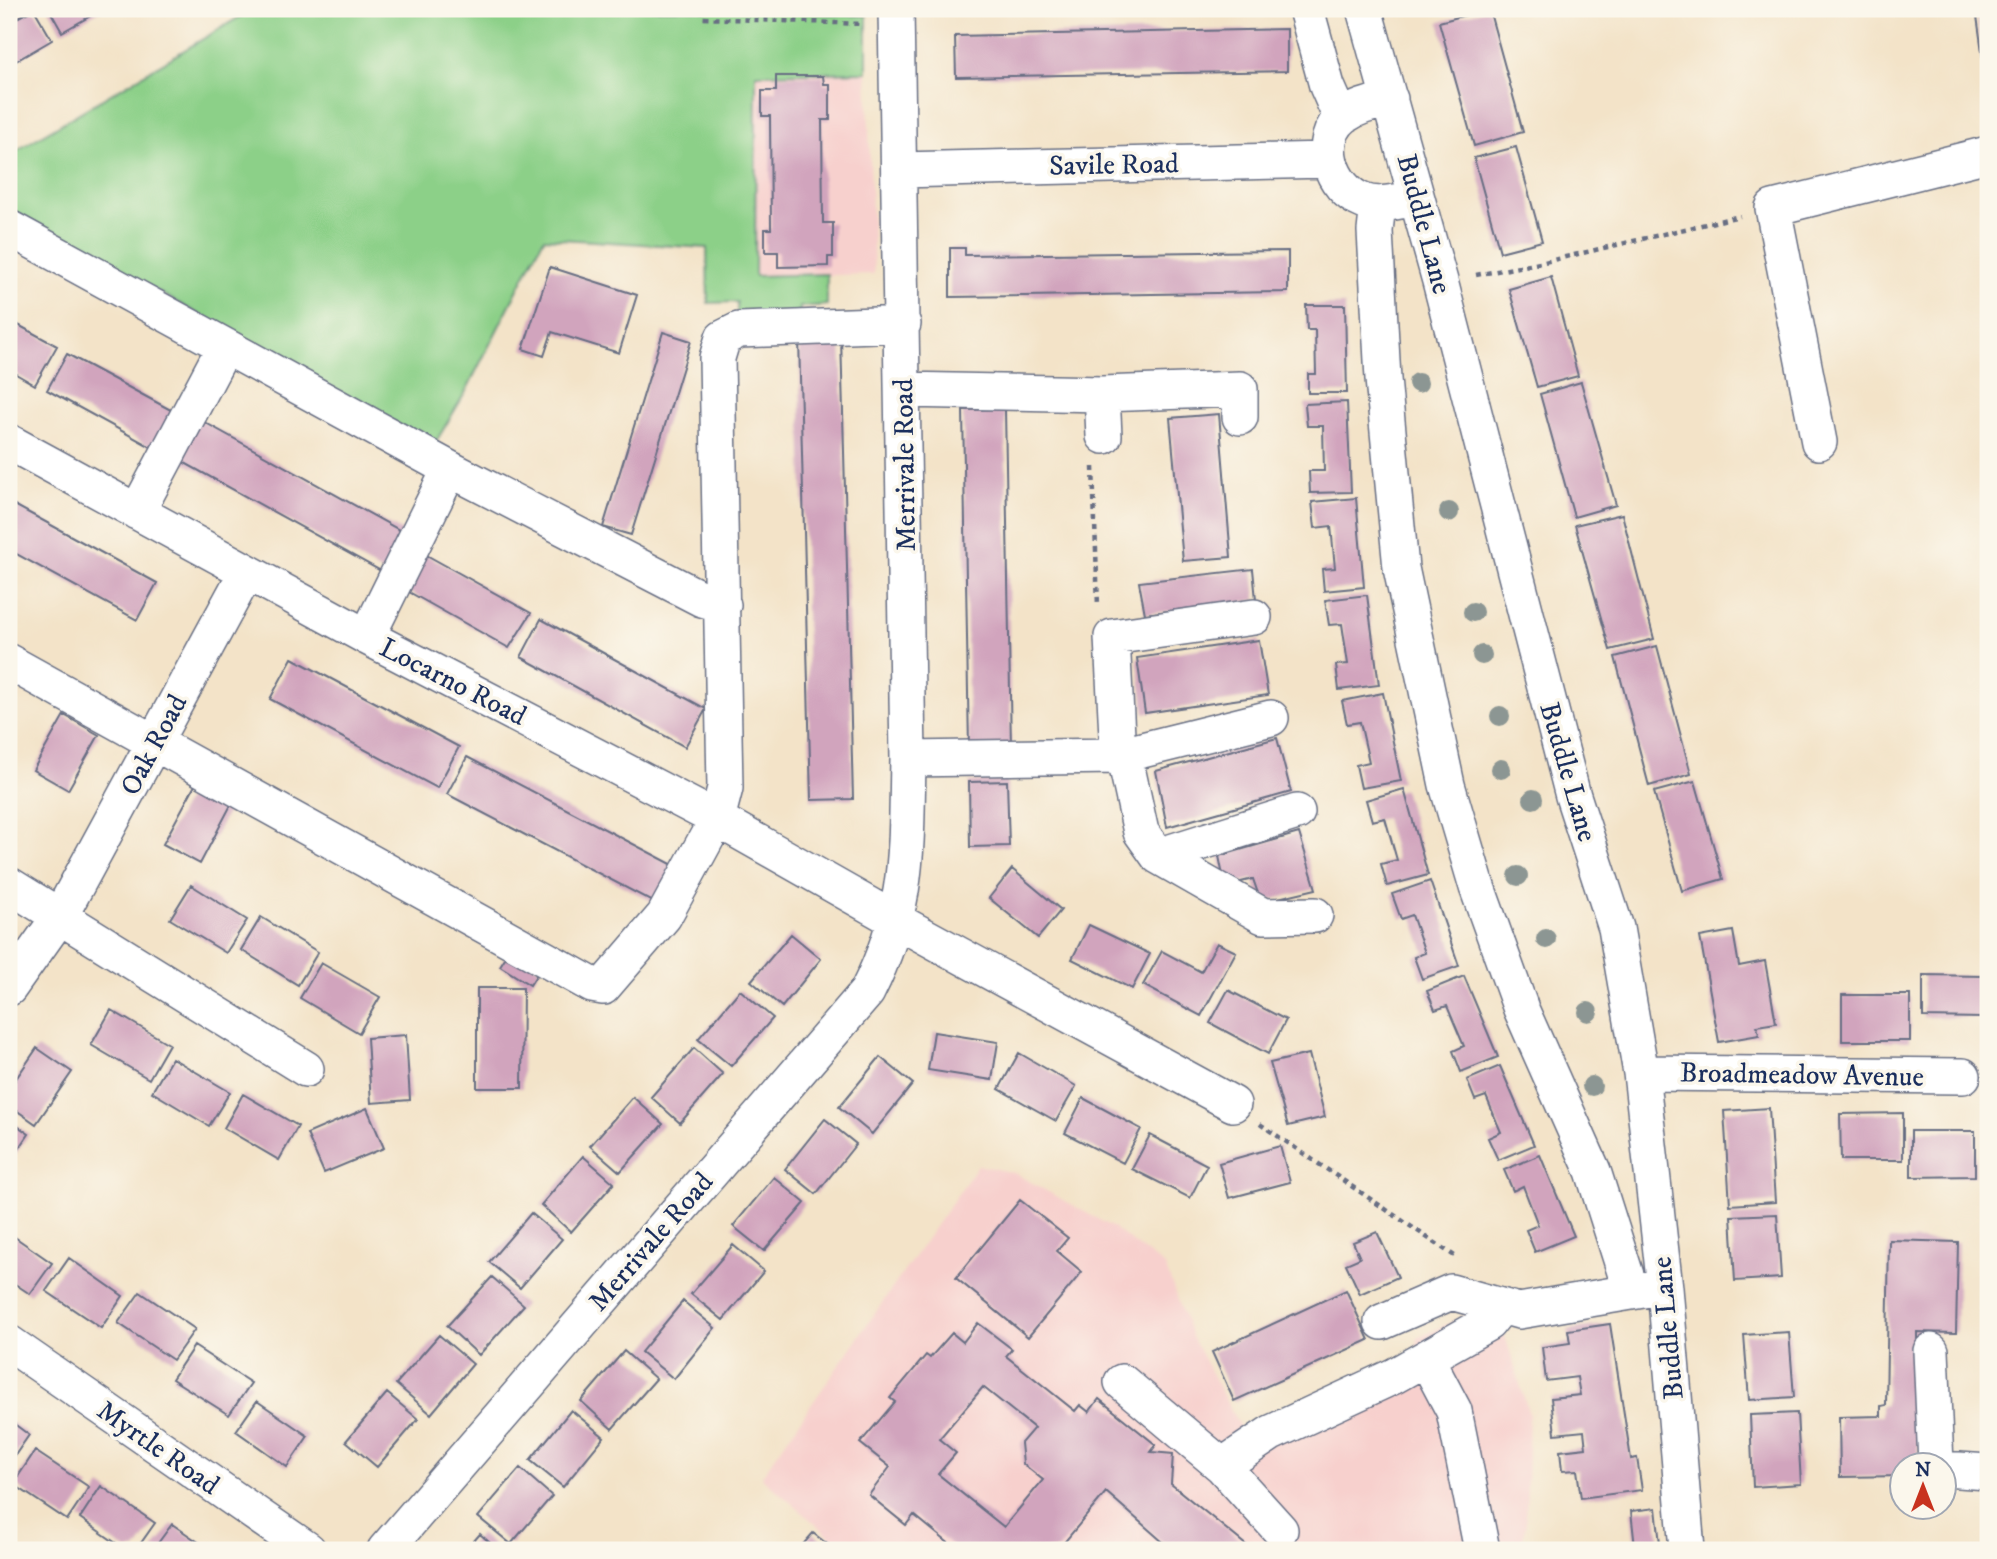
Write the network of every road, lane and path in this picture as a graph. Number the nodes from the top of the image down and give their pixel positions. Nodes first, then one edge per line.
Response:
1 (700, 9) edge
2 (1306, 9) edge
3 (1364, 9) edge
4 (896, 17) edge
5 (1390, 99) junction
6 (1341, 118) junction
7 (1988, 154) edge
8 (1328, 160) junction
9 (899, 170) junction
10 (1417, 200) junction
11 (1378, 204) junction
12 (1773, 208) junction
13 (9, 228) edge
14 (1440, 281) junction
15 (903, 324) junction
16 (225, 346) junction
17 (904, 390) junction
18 (1102, 394) junction
19 (1240, 417) dead end
20 (1104, 436) joint
21 (9, 442) edge
22 (1819, 442) dead end
23 (450, 469) junction
24 (137, 512) junction
25 (246, 573) junction
26 (723, 605) junction
27 (1255, 617) dead end
28 (367, 637) junction
29 (1112, 637) junction
30 (9, 662) edge
31 (1271, 718) dead end
32 (155, 745) junction
33 (1118, 756) junction
34 (908, 759) junction
35 (1297, 812) dead end
36 (718, 819) junction
37 (1158, 856) junction
38 (9, 885) edge
39 (1315, 915) dead end
40 (60, 916) junction
41 (897, 921) junction
42 (9, 988) edge
43 (306, 1069) dead end
44 (1641, 1073) junction
45 (1963, 1076) dead end
46 (1233, 1104) joint
47 (1665, 1288) junction
48 (1631, 1291) junction
49 (1492, 1305) junction
50 (1382, 1322) dead end
51 (9, 1343) edge
52 (1931, 1351) dead end
53 (1426, 1358) junction
54 (1122, 1382) dead end
55 (1935, 1450) edge
56 (1222, 1466) junction
57 (1958, 1470) edge
58 (1988, 1472) edge
59 (1280, 1530) dead end
60 (308, 1550) edge
61 (385, 1550) edge
62 (1482, 1550) edge
63 (1687, 1550) edge

1 - 4 path
2 - 6 street
3 - 5 street, Buddle Lane
4 - 9 street, Merrivale Road
5 - 6 street
5 - 10 street, Buddle Lane
6 - 8 street
7 - 12 street
8 - 9 street, Savile Road
8 - 11 street
9 - 15 street, Merrivale Road
10 - 11 street
10 - 14 street, Buddle Lane
11 - 48 street, Buddle Lane
12 - 14 path
12 - 22 street
13 - 16 street
14 - 44 street, Buddle Lane
15 - 17 street, Merrivale Road
15 - 26 street
16 - 23 street
16 - 24 street
17 - 18 street
17 - 34 street, Merrivale Road
18 - 19 street
18 - 20 street
20 - 29 path
21 - 24 street, Locarno Road
23 - 26 street
23 - 28 street
24 - 25 street, Locarno Road
25 - 28 street, Locarno Road
25 - 32 street, Oak Road
26 - 36 street
27 - 29 street
28 - 36 street, Locarno Road
29 - 33 street
30 - 32 street
31 - 33 street
32 - 36 street
32 - 40 street, Oak Road
33 - 34 street
33 - 37 street
34 - 41 street, Merrivale Road
35 - 37 street
36 - 41 street, Locarno Road
37 - 39 street
38 - 40 street
40 - 42 street, Oak Road
40 - 43 street
41 - 46 street
41 - 61 street, Merrivale Road
44 - 45 street, Broadmeadow Avenue
44 - 47 street, Buddle Lane
46 - 49 path
47 - 48 street
47 - 63 street, Buddle Lane
48 - 49 street
49 - 50 street
49 - 53 street
51 - 60 street, Myrtle Road
52 - 55 street
53 - 56 street
53 - 62 street
54 - 56 street
56 - 59 street
57 - 58 street

